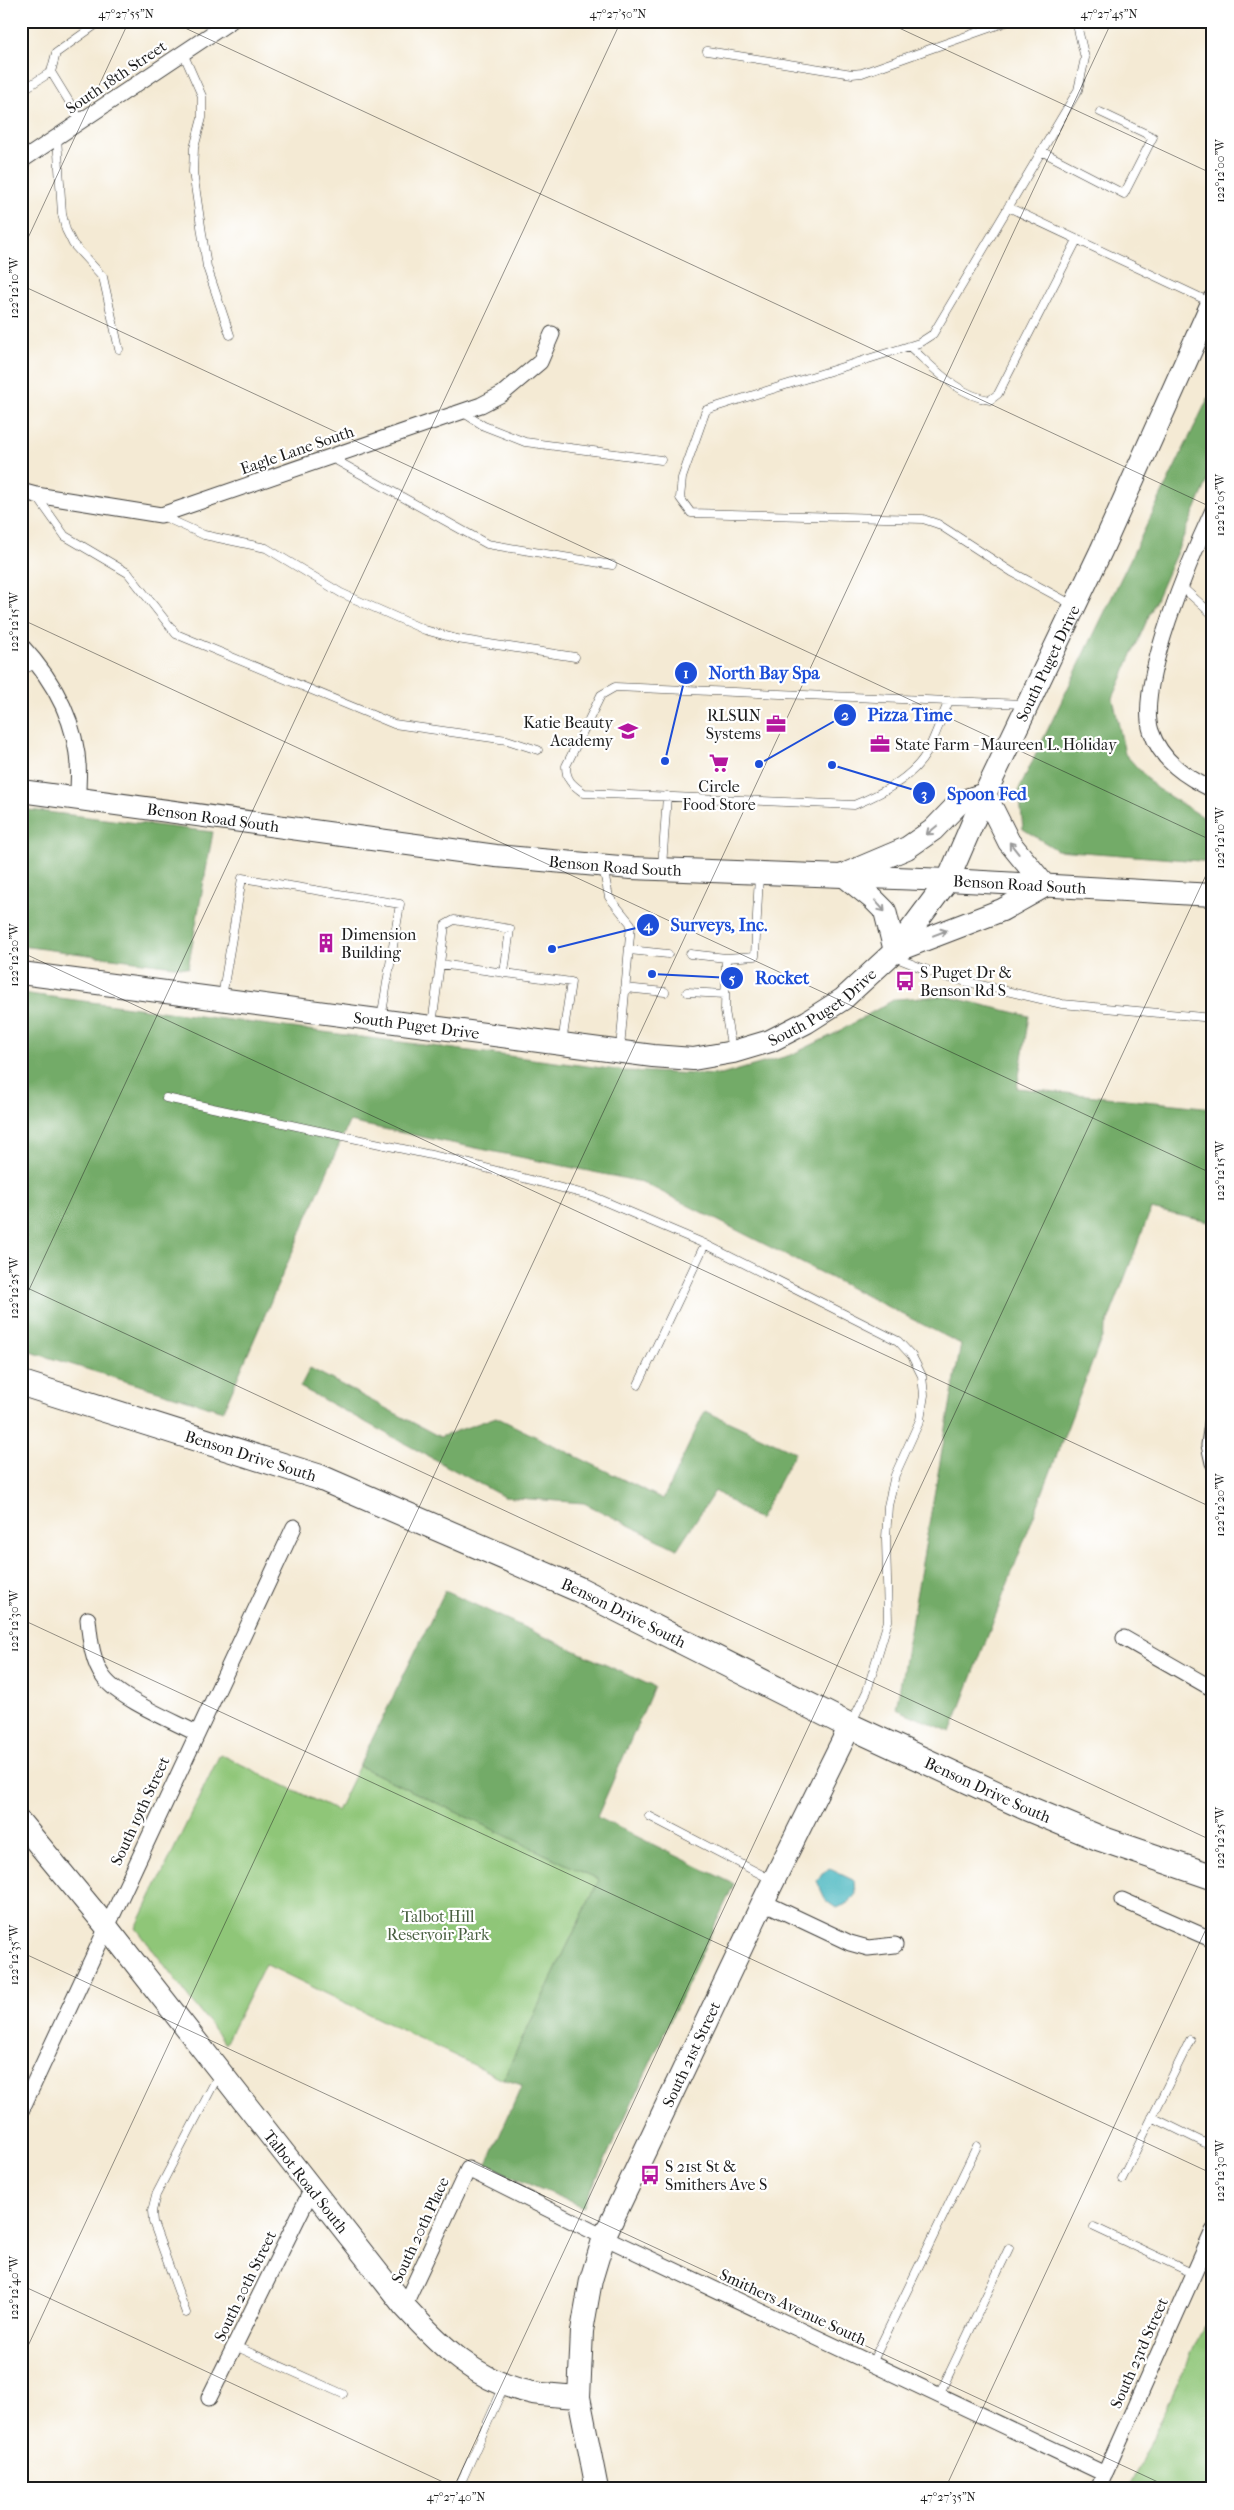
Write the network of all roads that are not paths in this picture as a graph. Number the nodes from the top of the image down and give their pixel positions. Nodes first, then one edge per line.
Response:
1 (231, 21) edge
2 (1010, 21) edge
3 (1076, 21) edge
4 (94, 26) dead end
5 (707, 51) dead end
6 (183, 53) junction
7 (51, 72) junction
8 (21, 91) edge
9 (1100, 112) dead end
10 (81, 121) junction
11 (57, 137) junction
12 (1041, 151) junction
13 (21, 161) edge
14 (1008, 207) junction
15 (1077, 240) junction
16 (1212, 302) edge
17 (552, 334) dead end
18 (230, 335) dead end
19 (909, 346) junction
20 (119, 349) dead end
21 (462, 412) junction
22 (332, 458) junction
23 (661, 460) dead end
24 (21, 491) edge
25 (36, 495) junction
26 (1213, 510) edge
27 (161, 515) junction
28 (612, 565) dead end
29 (1182, 587) junction
30 (1074, 606) junction
31 (1213, 615) edge
32 (21, 646) edge
33 (575, 657) dead end
34 (38, 663) junction
35 (21, 671) edge
36 (949, 701) junction
37 (1028, 704) junction
38 (538, 750) dead end
39 (21, 790) edge
40 (1213, 790) edge
41 (985, 794) junction
42 (668, 796) junction
43 (76, 798) junction
44 (602, 865) junction
45 (662, 869) junction
46 (760, 872) junction
47 (843, 875) junction
48 (948, 880) junction
49 (1044, 886) junction
50 (1213, 895) edge
51 (629, 950) junction
52 (892, 953) junction
53 (668, 954) dead end
54 (690, 954) dead end
55 (726, 958) junction
56 (440, 964) junction
57 (21, 973) edge
58 (504, 973) junction
59 (625, 988) junction
60 (665, 992) dead end
61 (687, 992) dead end
62 (725, 994) junction
63 (222, 999) junction
64 (1213, 1018) edge
65 (381, 1020) junction
66 (432, 1027) junction
67 (562, 1044) junction
68 (619, 1052) junction
69 (733, 1052) junction
70 (166, 1098) dead end
71 (705, 1244) junction
72 (21, 1383) edge
73 (638, 1385) dead end
74 (1213, 1416) edge
75 (1213, 1462) edge
76 (294, 1527) dead end
77 (88, 1619) dead end
78 (1124, 1638) dead end
79 (1213, 1689) edge
80 (850, 1726) junction
81 (196, 1733) junction
82 (649, 1816) dead end
83 (21, 1823) edge
84 (1213, 1877) edge
85 (774, 1880) junction
86 (1122, 1900) dead end
87 (763, 1902) junction
88 (106, 1926) junction
89 (1213, 1940) edge
90 (895, 1945) dead end
91 (1190, 2040) dead end
92 (220, 2071) junction
93 (21, 2111) edge
94 (1152, 2117) junction
95 (977, 2146) dead end
96 (1213, 2147) edge
97 (468, 2169) joint
98 (1122, 2179) dead end
99 (312, 2188) junction
100 (1094, 2227) dead end
101 (1213, 2231) edge
102 (604, 2236) junction
103 (1009, 2248) dead end
104 (1194, 2274) junction
105 (404, 2306) junction
106 (186, 2313) dead end
107 (235, 2346) junction
108 (872, 2363) junction
109 (505, 2384) junction
110 (343, 2394) dead end
111 (939, 2395) junction
112 (579, 2397) junction
113 (209, 2398) dead end
114 (1105, 2474) junction
115 (458, 2489) edge
116 (597, 2489) edge
117 (1098, 2489) edge

1 - 6 street, South 18th Street
2 - 5 lane
3 - 12 lane
4 - 7 lane
6 - 10 street, South 18th Street
6 - 18 lane
7 - 8 lane
7 - 10 lane
9 - 12 lane
10 - 11 street, South 18th Street
11 - 13 street, South 18th Street
11 - 20 lane
12 - 14 lane
14 - 15 lane
14 - 19 lane
15 - 16 lane
15 - 19 lane
16 - 30 street, South Puget Drive
17 - 21 street, Eagle Lane South
19 - 30 lane
21 - 22 street, Eagle Lane South
21 - 23 lane
22 - 27 street, Eagle Lane South
22 - 28 lane
24 - 25 street, Eagle Lane South
25 - 27 street, Eagle Lane South
25 - 38 lane
26 - 29 street
27 - 33 lane
29 - 31 lane
29 - 40 street
30 - 37 street, South Puget Drive
32 - 34 street
34 - 35 lane
34 - 43 street
36 - 37 lane
36 - 42 lane
36 - 42 lane
37 - 41 street, South Puget Drive
39 - 43 street, Benson Road South
41 -> 47 street
41 - 48 street, South Puget Drive
49 -> 41 street
42 - 45 lane
43 - 44 street, Benson Road South
44 - 45 street, Benson Road South
44 - 51 lane
45 - 46 street, Benson Road South
46 - 47 street, Benson Road South
46 - 55 lane
47 - 48 street, Benson Road South
47 -> 52 street
48 - 49 street, Benson Road South
48 - 52 street, South Puget Drive
49 - 50 street, Benson Road South
52 -> 49 street
51 - 53 lane
51 - 59 lane
52 - 64 lane
52 - 69 street, South Puget Drive
54 - 55 lane
55 - 62 lane
56 - 58 lane
56 - 58 lane
56 - 66 lane
57 - 63 street, South Puget Drive
58 - 67 lane
59 - 60 lane
59 - 68 lane
61 - 62 lane
62 - 69 lane
63 - 65 street, South Puget Drive
63 - 65 lane
65 - 66 street, South Puget Drive
66 - 67 street, South Puget Drive
67 - 68 street, South Puget Drive
68 - 69 street, South Puget Drive
70 - 71 lane
71 - 73 lane
71 - 80 lane
72 - 80 main road, Benson Drive South
74 - 75 street
76 - 81 street, South 19th Street
77 - 81 street
78 - 79 street
80 - 84 main road, Benson Drive South
80 - 85 street, South 21st Street
81 - 88 street, South 19th Street
82 - 85 lane
83 - 88 street, Talbot Road South
85 - 87 street, South 21st Street
86 - 89 street
87 - 90 street
87 - 102 street, South 21st Street
88 - 92 street, Talbot Road South
88 - 93 street, South 19th Street
91 - 94 lane
92 - 99 street, Talbot Road South
92 - 106 lane
94 - 96 lane
94 - 98 lane
95 - 108 lane
97 - 102 street, Smithers Avenue South
97 - 105 street, South 20th Place
99 - 105 street, Talbot Road South
99 - 107 street, South 20th Street
100 - 104 lane
101 - 104 street, South 23rd Street
102 - 108 street, Smithers Avenue South
102 - 112 street, South 21st Street
103 - 111 lane
104 - 114 street, South 23rd Street
105 - 109 street, Talbot Road South
107 - 110 lane
107 - 113 street, South 20th Street
108 - 111 street, Smithers Avenue South
109 - 112 street, Talbot Road South
109 - 115 lane
111 - 114 street, Smithers Avenue South
112 - 116 street
114 - 117 street, South 23rd Street

